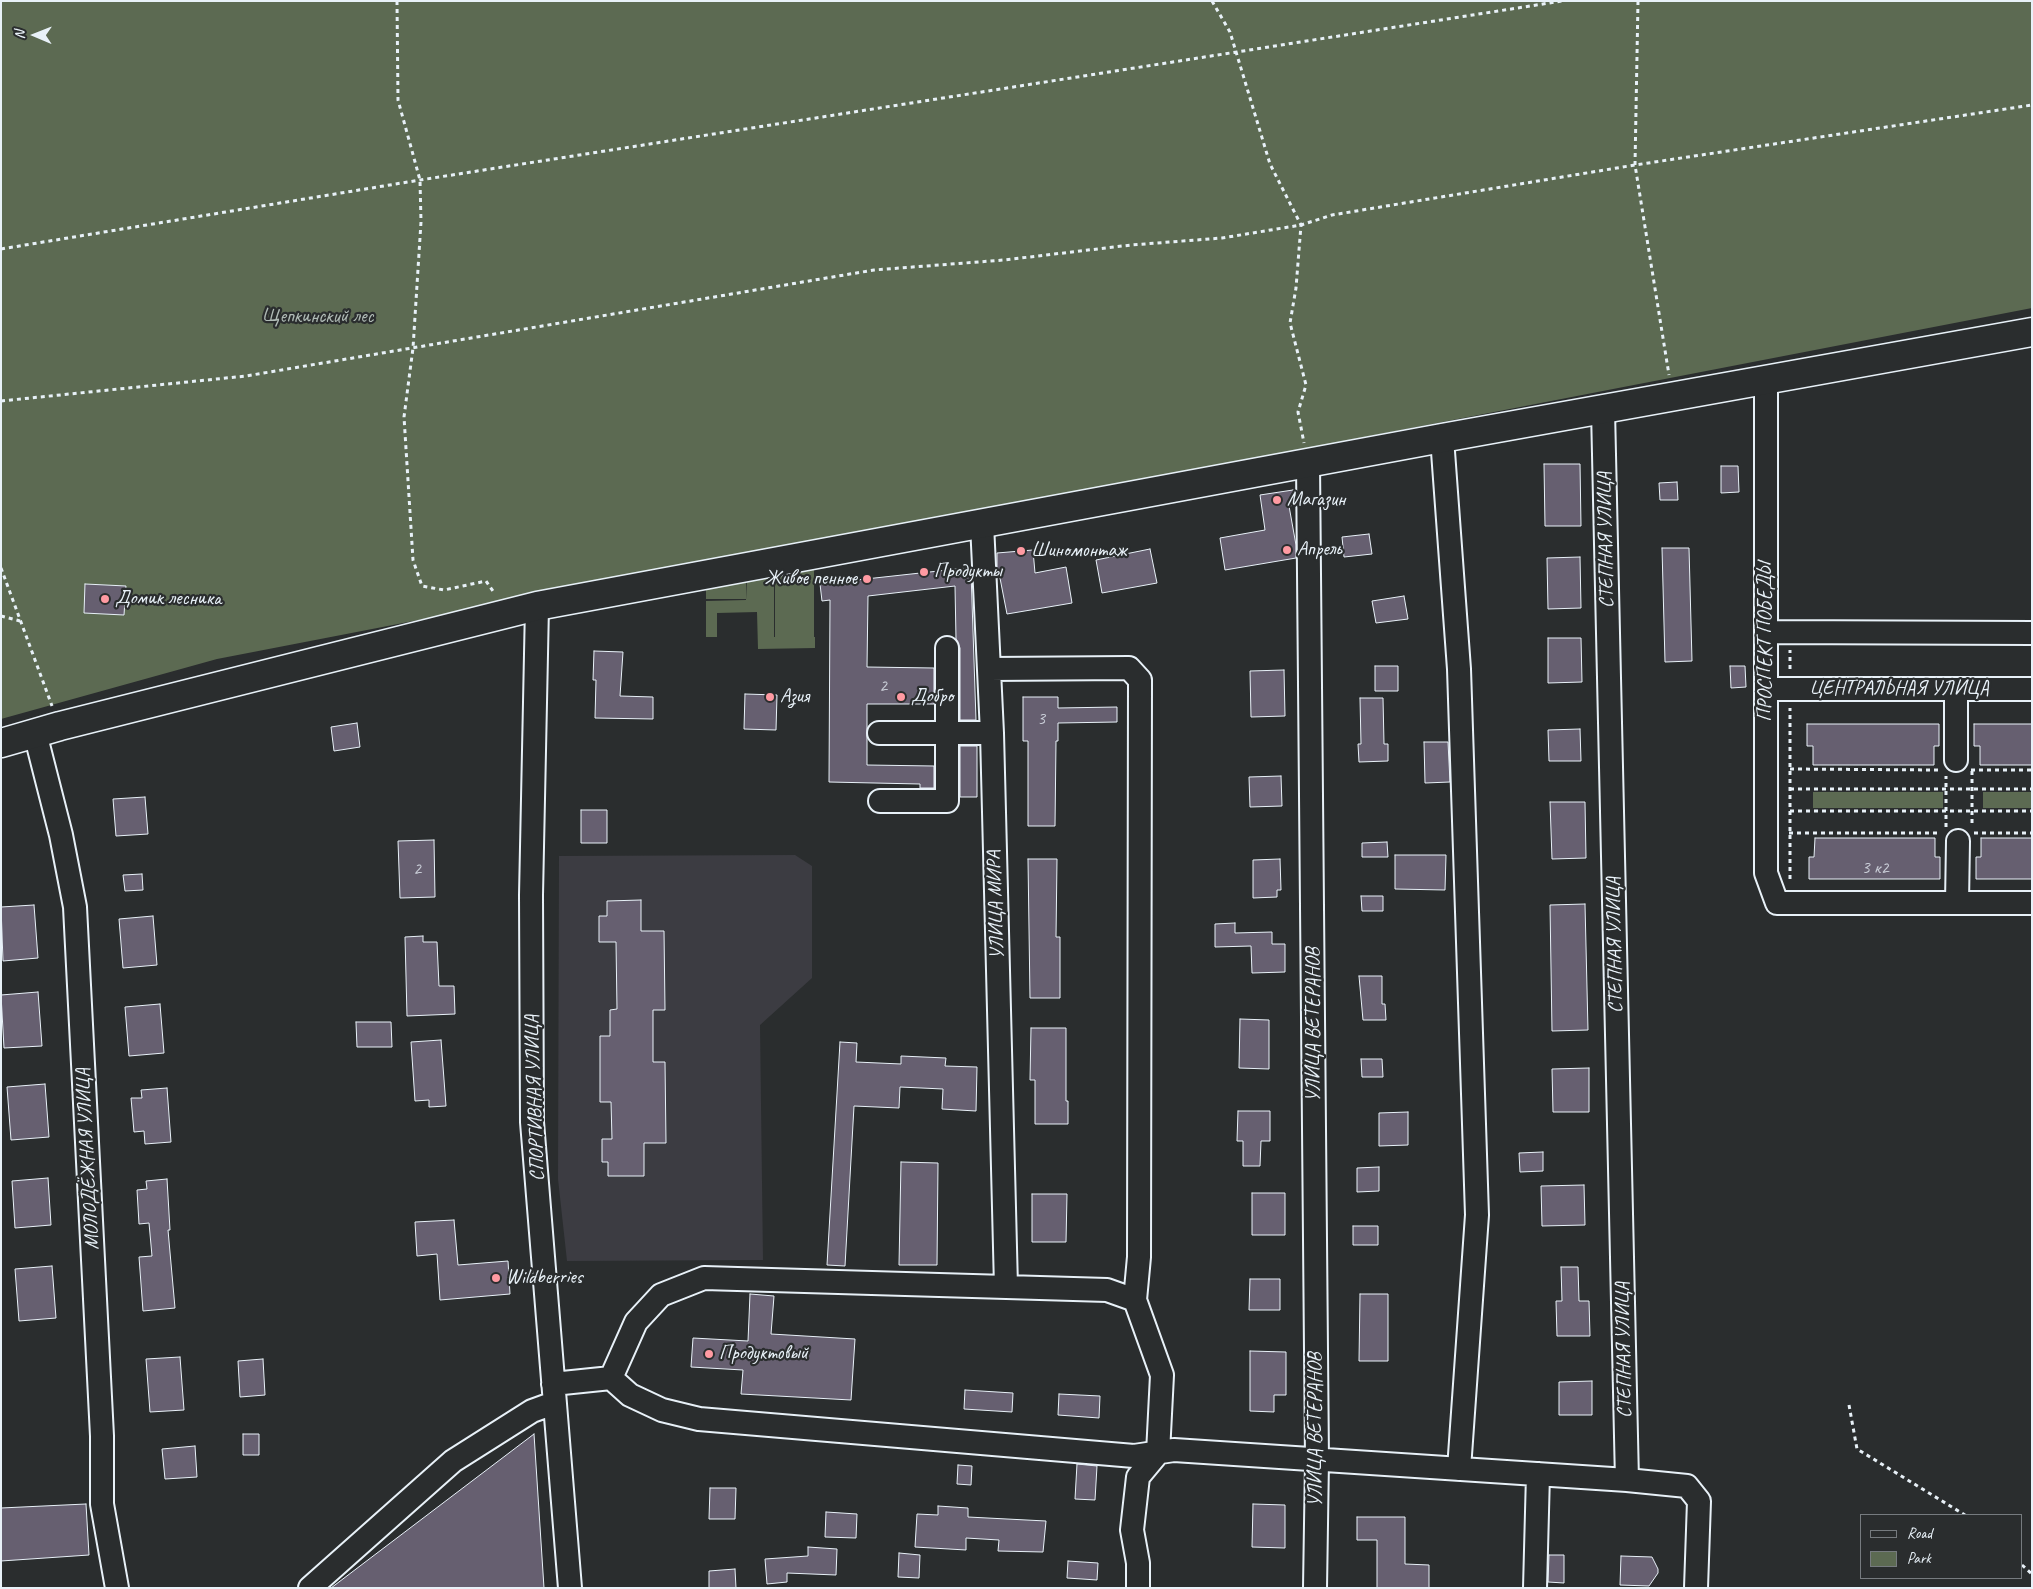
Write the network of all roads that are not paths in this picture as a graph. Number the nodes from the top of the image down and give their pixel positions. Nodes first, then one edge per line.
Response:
1 (2032, 332) edge
2 (1766, 380) junction
3 (1603, 410) junction
4 (1442, 438) junction
5 (1308, 463) junction
6 (982, 524) junction
7 (537, 606) junction
8 (1766, 632) junction
9 (2032, 633) edge
10 (947, 648) dead end
11 (989, 669) junction
12 (1766, 689) junction
13 (1956, 689) junction
14 (2032, 689) edge
15 (35, 733) junction
16 (879, 733) dead end
17 (947, 733) junction
18 (992, 733) junction
19 (1, 743) edge
20 (1964, 766) road end
21 (880, 801) dead end
22 (1958, 841) dead end
23 (1958, 903) junction
24 (2032, 903) edge
25 (1006, 1287) junction
26 (1135, 1300) junction
27 (612, 1378) junction
28 (553, 1394) junction
29 (1158, 1452) junction
30 (1317, 1460) junction
31 (1459, 1469) junction
32 (1538, 1474) junction
33 (1627, 1480) junction
34 (117, 1588) edge
35 (310, 1588) edge
36 (570, 1588) edge
37 (1138, 1588) edge
38 (1315, 1588) edge
39 (1535, 1588) edge
40 (1696, 1588) edge

1 - 2 main road
2 - 3 main road
2 - 8 street, ПРОСПЕКТ ПОБЕДЫ
3 - 4 main road
3 - 33 street, СТЕПНАЯ УЛИЦА
4 - 5 main road
4 - 31 street
5 - 6 main road
5 - 30 street, УЛИЦА ВЕТЕРАНОВ
6 - 7 main road
6 - 11 street, УЛИЦА МИРА
7 - 15 main road
7 - 28 street, СПОРТИВНАЯ УЛИЦА
8 - 9 street
8 - 12 street, ПРОСПЕКТ ПОБЕДЫ
10 - 17 street
11 - 18 street, УЛИЦА МИРА
11 - 26 street
12 - 13 street, ЦЕНТРАЛЬНАЯ УЛИЦА
12 - 23 street, ПРОСПЕКТ ПОБЕДЫ
13 - 14 street, ЦЕНТРАЛЬНАЯ УЛИЦА
13 - 20 street
15 - 19 main road
15 - 34 street, МОЛОДЁЖНАЯ УЛИЦА
16 - 17 street
17 - 18 street
17 - 21 street
18 - 25 street, УЛИЦА МИРА
22 - 23 street
23 - 24 street
25 - 26 street
25 - 27 street
26 - 29 street
27 - 28 street
27 - 29 street
28 - 35 street
28 - 36 street, СПОРТИВНАЯ УЛИЦА
29 - 30 street
29 - 37 street
30 - 31 street
30 - 38 street, УЛИЦА ВЕТЕРАНОВ
31 - 32 street
32 - 33 street
32 - 39 street
33 - 40 street

